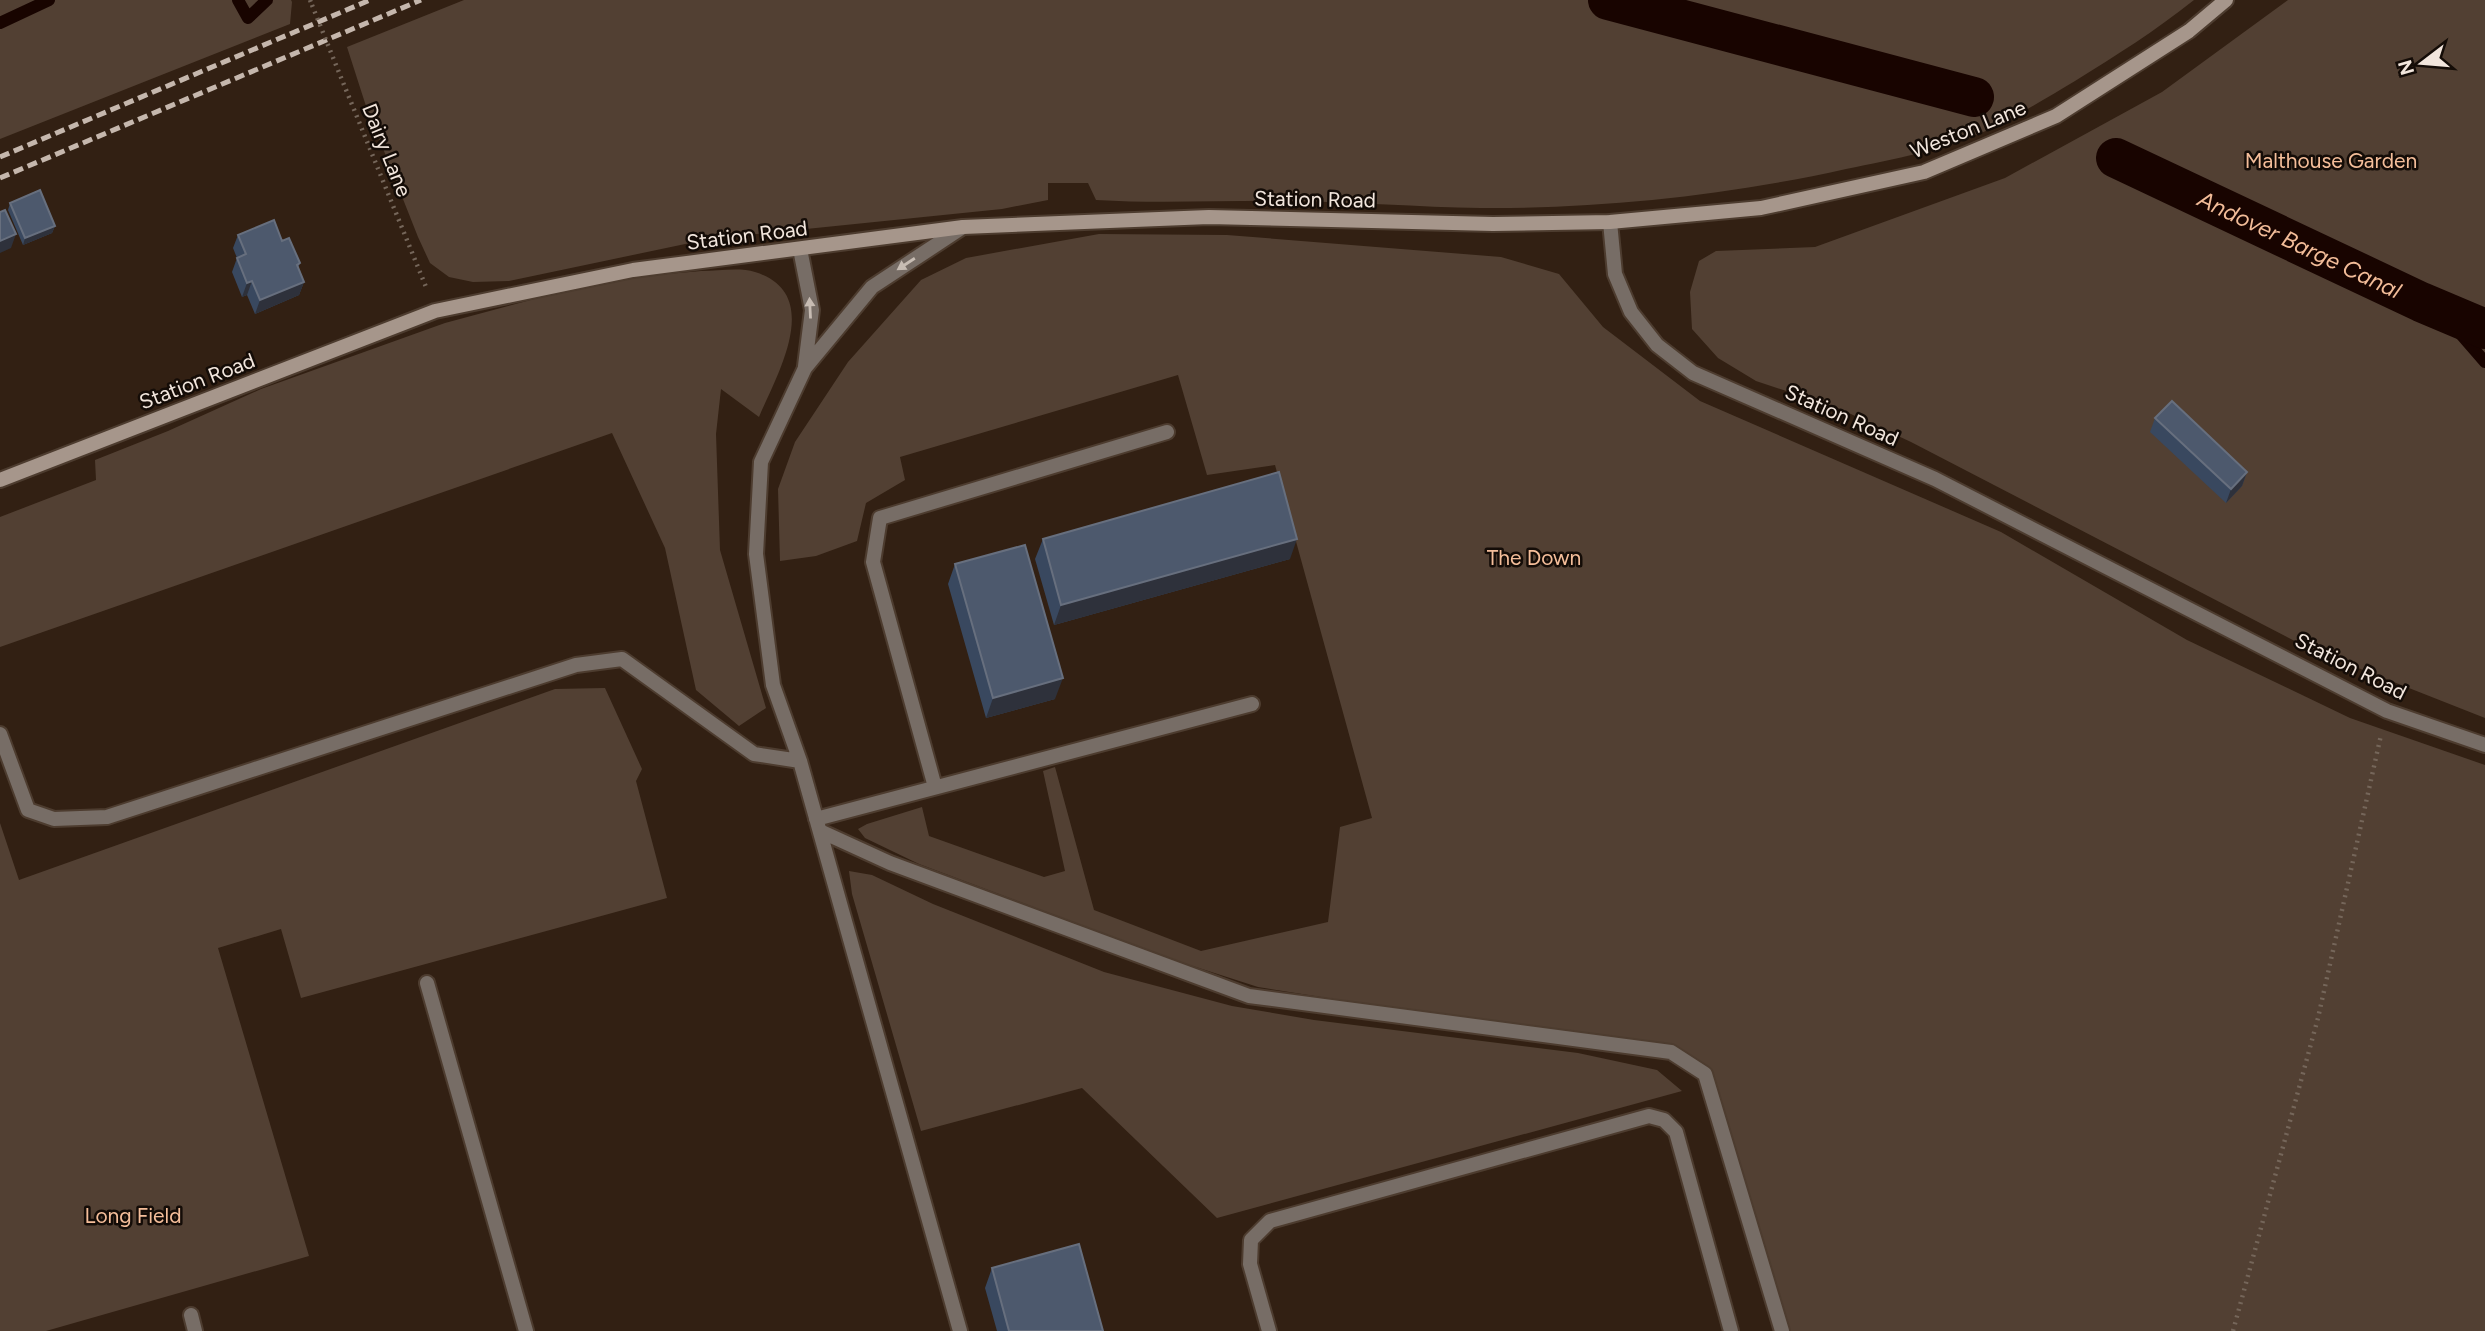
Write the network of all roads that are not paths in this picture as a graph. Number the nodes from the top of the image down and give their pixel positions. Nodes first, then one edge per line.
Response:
1 (2226, 0) edge
2 (1610, 222) junction
3 (963, 227) junction
4 (800, 249) junction
5 (805, 368) junction
6 (1167, 432) dead end
7 (0, 480) edge
8 (1252, 704) dead end
9 (0, 734) edge
10 (2485, 745) edge
11 (800, 761) junction
12 (935, 787) junction
13 (818, 825) junction
14 (426, 983) dead end
15 (191, 1315) dead end
16 (195, 1331) edge
17 (526, 1331) edge
18 (960, 1331) edge
19 (1269, 1331) edge
20 (1731, 1331) edge
21 (1782, 1331) edge

1 - 2 street, Weston Lane
2 - 3 street, Station Road
2 - 10 street, Station Road
3 - 4 street, Station Road
3 -> 5 street
5 -> 4 street
4 - 7 street, Station Road
5 - 11 street
6 - 12 street
8 - 12 street
9 - 11 street
11 - 13 street
12 - 13 street
13 - 18 street
13 - 21 street
14 - 17 street
15 - 16 street
19 - 20 street

